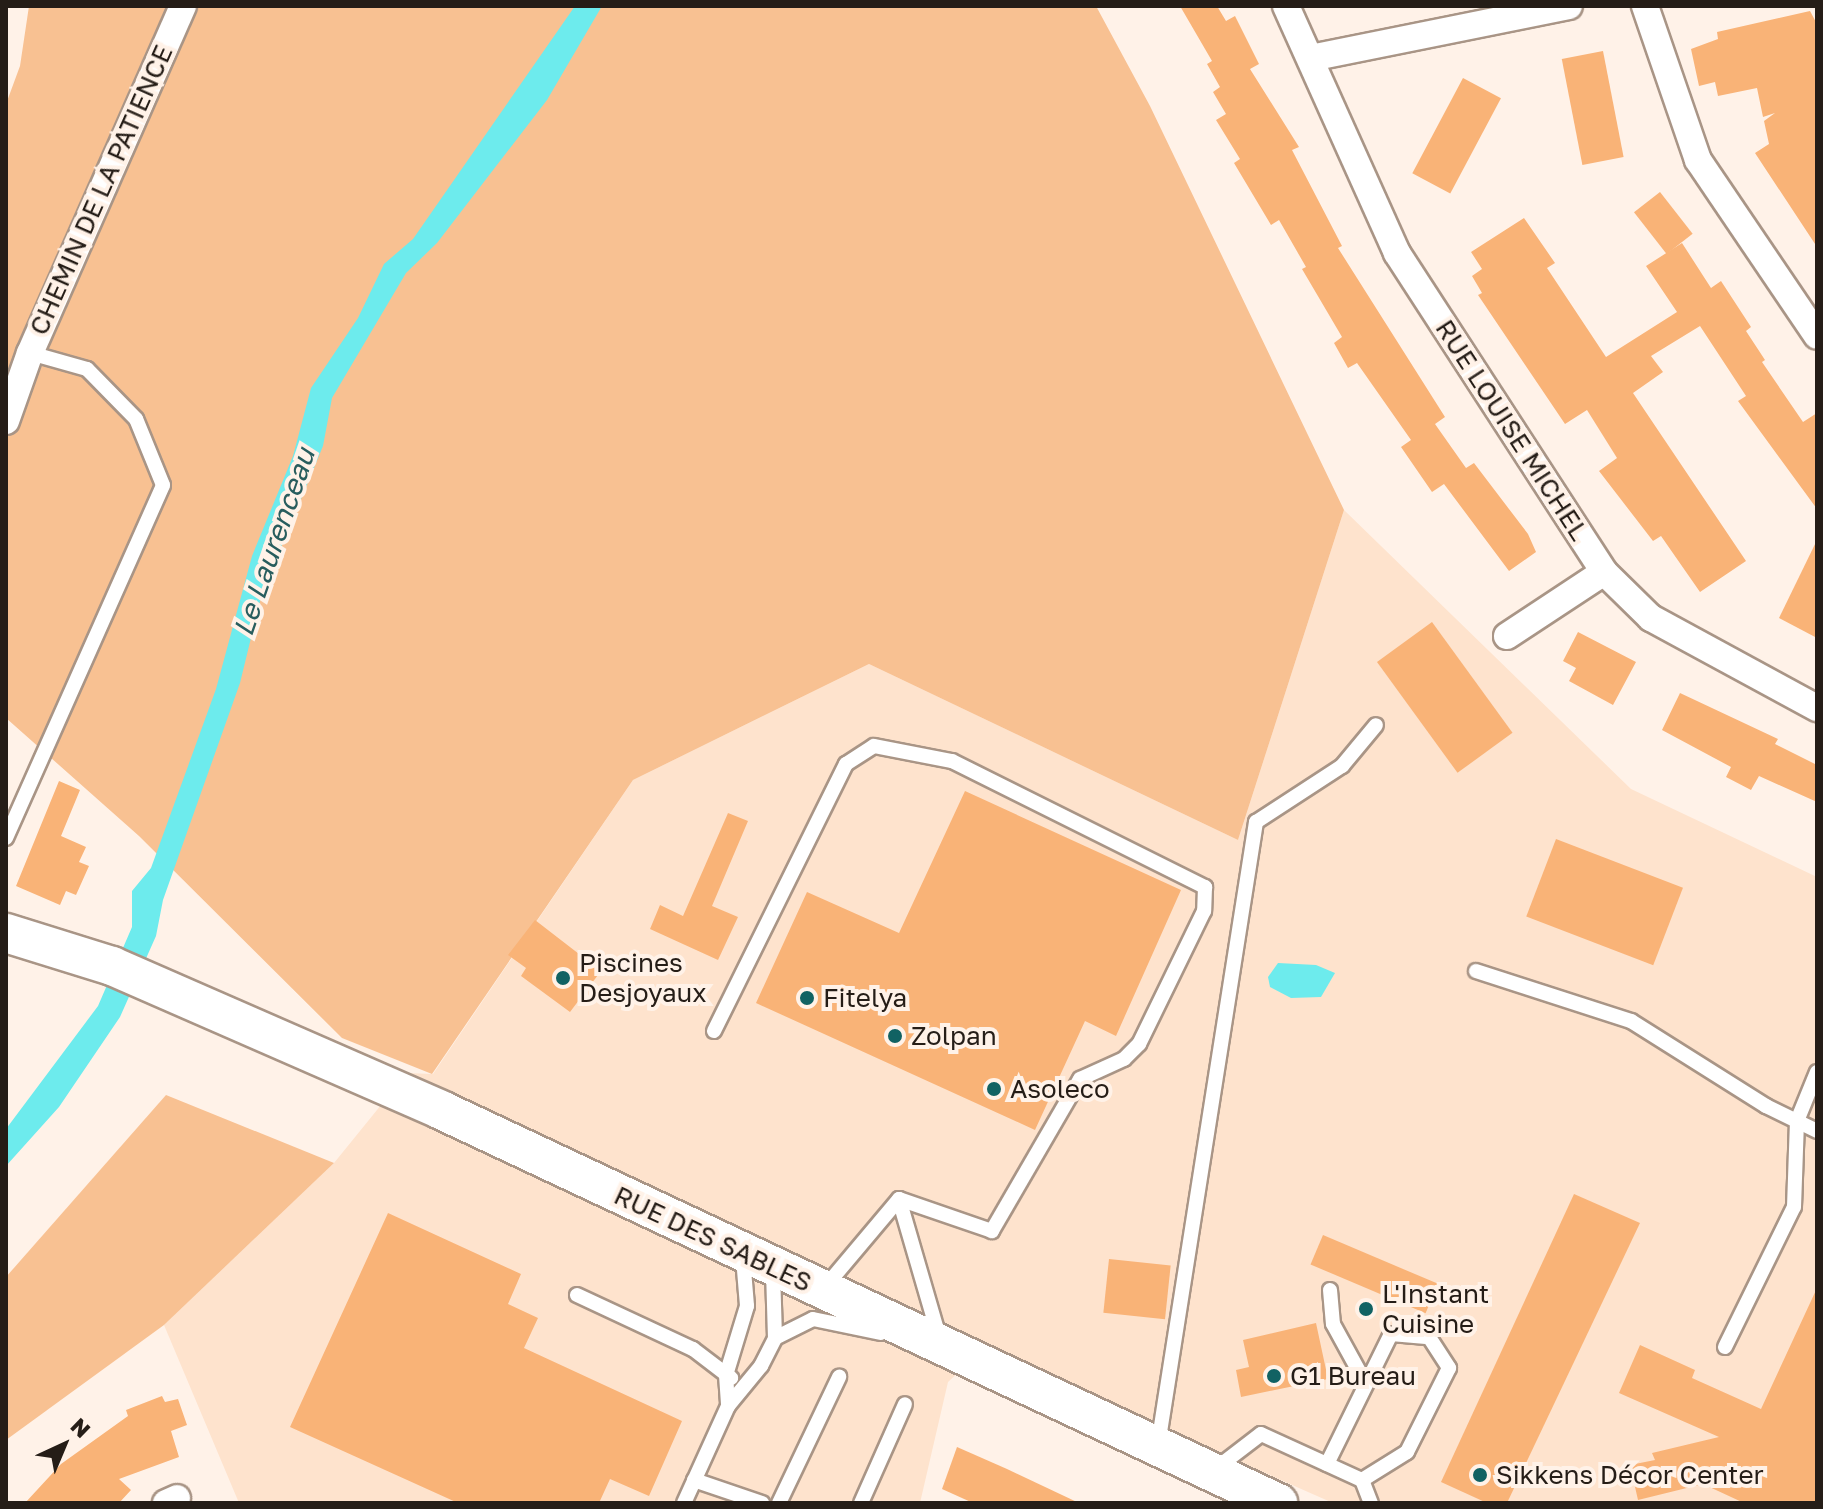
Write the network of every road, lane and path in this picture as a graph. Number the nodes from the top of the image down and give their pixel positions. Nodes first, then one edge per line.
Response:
1 (183, 6) edge
2 (1286, 6) edge
3 (1569, 6) edge
4 (1645, 6) edge
5 (1311, 58) junction
6 (1817, 336) edge
7 (30, 353) junction
8 (6, 421) edge
9 (1604, 572) junction
10 (1507, 636) dead end
11 (1817, 708) edge
12 (1376, 725) dead end
13 (6, 838) edge
14 (6, 933) edge
15 (1476, 971) dead end
16 (714, 1031) dead end
17 (1817, 1072) edge
18 (1797, 1121) junction
19 (1817, 1131) edge
20 (899, 1199) junction
21 (758, 1260) junction
22 (822, 1290) junction
23 (1330, 1290) dead end
24 (577, 1295) dead end
25 (775, 1338) junction
26 (942, 1347) junction
27 (1725, 1347) dead end
28 (726, 1375) junction
29 (839, 1377) dead end
30 (1366, 1384) junction
31 (744, 1387) junction
32 (905, 1404) dead end
33 (728, 1406) junction
34 (1157, 1449) junction
35 (1327, 1464) junction
36 (1211, 1473) junction
37 (694, 1480) junction
38 (1362, 1480) junction
39 (684, 1503) edge
40 (762, 1503) edge
41 (779, 1503) edge
42 (861, 1503) edge
43 (1278, 1503) edge
44 (1371, 1503) edge

1 - 7 street, CHEMIN DE LA PATIENCE
2 - 5 street, RUE LOUISE MICHEL
3 - 5 street
4 - 6 street
5 - 9 street, RUE LOUISE MICHEL
7 - 8 street, CHEMIN DE LA PATIENCE
7 - 13 lane
9 - 10 street
9 - 11 street, RUE LOUISE MICHEL
12 - 34 lane
14 - 21 main road, RUE DES SABLES
15 - 18 lane
16 - 20 lane
17 - 18 lane
18 - 19 lane
18 - 27 lane
20 - 22 lane
20 - 26 lane
21 - 22 main road, RUE DES SABLES
21 - 25 lane
21 - 28 lane
22 - 26 main road, RUE DES SABLES
23 - 30 lane
24 - 28 lane
25 - 26 lane
25 - 31 lane
26 - 34 main road, RUE DES SABLES
28 - 31 lane
28 - 33 lane
29 - 41 lane
30 - 35 lane
30 - 38 lane
31 - 33 lane
32 - 42 lane
33 - 37 lane
34 - 36 main road, RUE DES SABLES
35 - 36 lane
35 - 38 lane
36 - 43 main road, RUE DES SABLES
37 - 39 lane
37 - 40 lane
38 - 44 lane

